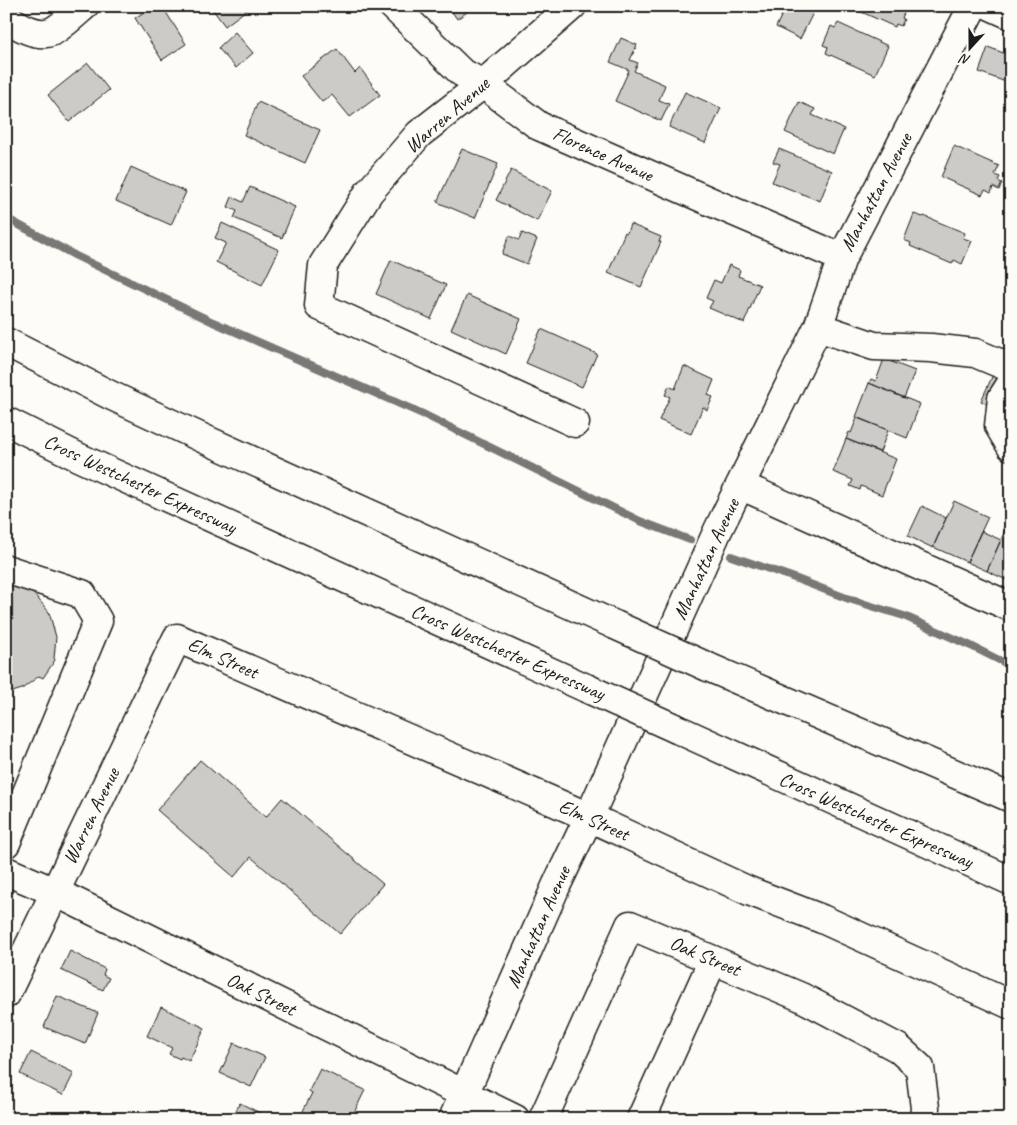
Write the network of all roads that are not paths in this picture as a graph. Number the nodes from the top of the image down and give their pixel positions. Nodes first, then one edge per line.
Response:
1 (84, 6) edge
2 (393, 6) edge
3 (572, 6) edge
4 (973, 6) edge
5 (991, 6) edge
6 (1011, 15) edge
7 (12, 22) edge
8 (482, 84) junction
9 (842, 258) junction
10 (818, 327) junction
11 (6, 342) edge
12 (1011, 368) edge
13 (1011, 384) edge
14 (6, 421) edge
15 (575, 423) dead end
16 (1011, 446) edge
17 (740, 485) junction
18 (6, 569) edge
19 (1011, 606) edge
20 (177, 638) joint
21 (1011, 798) edge
22 (589, 817) junction
23 (6, 843) edge
24 (6, 871) edge
25 (1011, 881) edge
26 (55, 892) junction
27 (713, 960) junction
28 (6, 994) edge
29 (1011, 1005) edge
30 (464, 1094) junction
31 (453, 1119) edge
32 (515, 1119) edge
33 (543, 1119) edge
34 (641, 1119) edge
35 (924, 1119) edge

1 - 7 main road
2 - 8 main road, Florence Avenue
3 - 8 main road, Warren Avenue
4 - 9 main road, Manhattan Avenue
5 - 6 main road
8 - 9 main road, Florence Avenue
8 - 15 main road, Warren Avenue
9 - 10 main road, Manhattan Avenue
10 - 12 main road
10 - 17 main road, Manhattan Avenue
11 - 21 main road, bridge
13 - 16 main road
14 - 25 main road, Cross Westchester Expressway, bridge
17 - 19 main road
17 - 22 main road, Manhattan Avenue
18 - 23 main road
20 - 22 main road, Elm Street
20 - 26 main road, Warren Avenue
22 - 29 main road, Elm Street
22 - 30 main road, Manhattan Avenue
24 - 26 main road, Oak Street
26 - 28 main road, Warren Avenue
26 - 30 main road, Oak Street
27 - 33 main road, Oak Street
27 - 34 main road
27 - 35 main road, Oak Street
30 - 31 main road, Manhattan Avenue
30 - 32 main road, Oak Street

